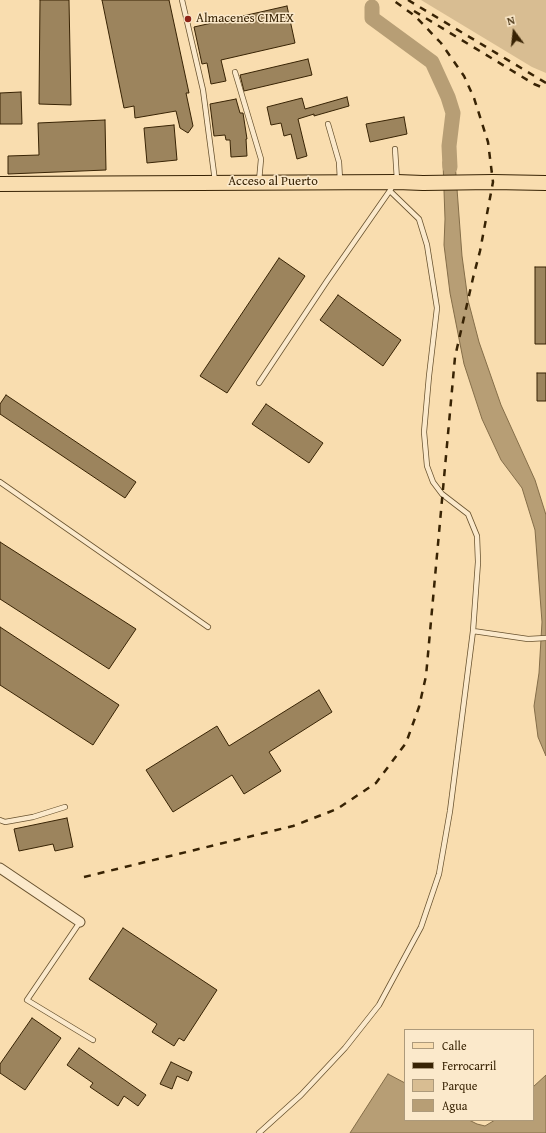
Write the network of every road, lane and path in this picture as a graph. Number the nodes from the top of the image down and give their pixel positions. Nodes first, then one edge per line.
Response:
1 (182, 0) edge
2 (235, 72) dead end
3 (328, 124) dead end
4 (395, 149) dead end
5 (259, 182) junction
6 (340, 182) junction
7 (215, 183) junction
8 (546, 183) edge
9 (0, 184) edge
10 (393, 186) junction
11 (259, 383) dead end
12 (0, 482) edge
13 (208, 627) dead end
14 (473, 631) junction
15 (546, 638) edge
16 (65, 807) dead end
17 (0, 820) edge
18 (0, 868) edge
19 (80, 922) joint
20 (92, 1040) dead end
21 (259, 1133) edge

1 - 7 lane
2 - 5 lane
3 - 6 lane
4 - 10 lane
5 - 6 main road, Acceso al Puerto
5 - 7 main road, Acceso al Puerto
6 - 10 main road, Acceso al Puerto
7 - 9 main road, Acceso al Puerto
8 - 10 main road, Acceso al Puerto
10 - 11 lane
10 - 14 lane
12 - 13 lane
14 - 15 lane
14 - 21 lane
16 - 17 lane
18 - 19 street
19 - 20 lane

